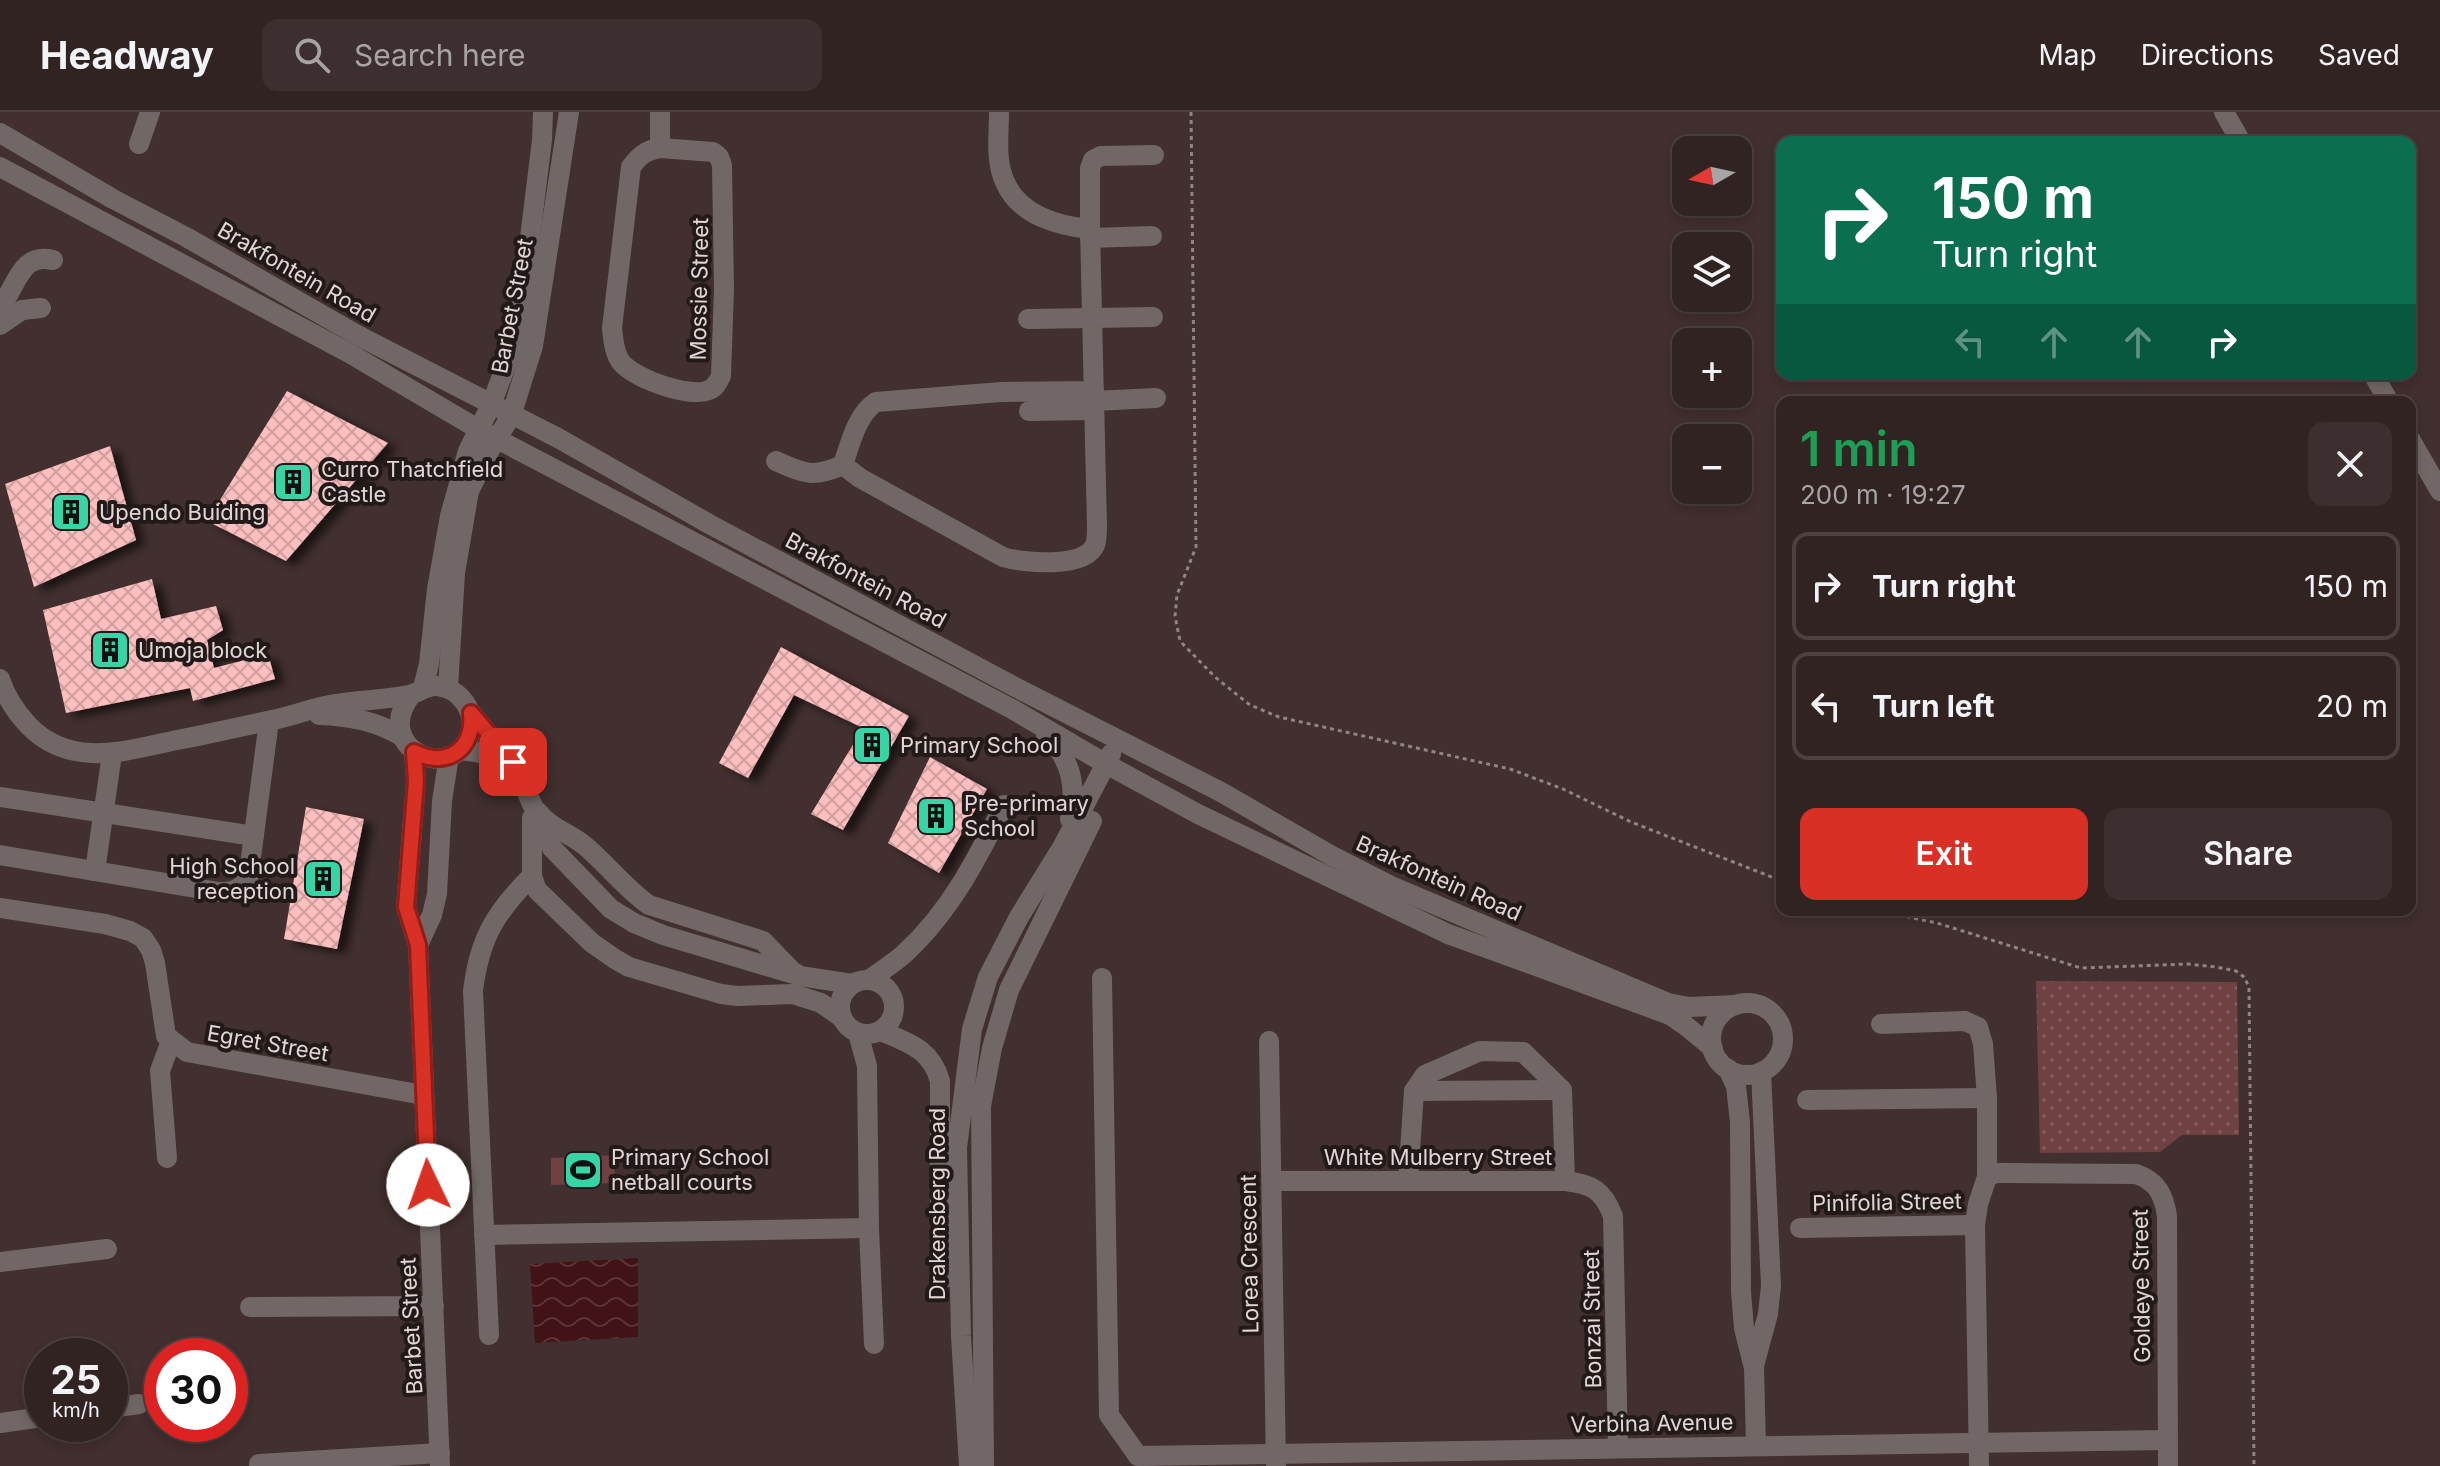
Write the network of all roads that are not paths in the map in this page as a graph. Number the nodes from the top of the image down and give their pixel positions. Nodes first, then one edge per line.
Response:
1 (150, 112) edge
2 (660, 112) edge
3 (999, 112) edge
4 (2224, 112) edge
5 (542, 115) edge
6 (569, 116) edge
7 (1, 135) edge
8 (2238, 136) edge
9 (139, 144) dead end
10 (660, 148) junction
11 (1154, 155) dead end
12 (0, 167) edge
13 (1090, 233) junction
14 (1152, 236) dead end
15 (53, 260) dead end
16 (0, 307) edge
17 (41, 308) dead end
18 (1153, 317) dead end
19 (1028, 319) dead end
20 (1091, 319) junction
21 (0, 325) edge
22 (1156, 398) dead end
23 (1093, 401) junction
24 (491, 405) junction
25 (1029, 411) dead end
26 (511, 416) junction
27 (478, 429) junction
28 (498, 439) junction
29 (2416, 449) edge
30 (776, 461) dead end
31 (843, 465) junction
32 (2440, 491) edge
33 (0, 679) edge
34 (448, 688) junction
35 (418, 691) junction
36 (1012, 709) junction
37 (471, 713) junction
38 (303, 714) junction
39 (269, 721) junction
40 (1125, 743) junction
41 (408, 744) junction
42 (454, 753) junction
43 (112, 754) junction
44 (513, 762) junction
45 (1112, 767) junction
46 (0, 797) edge
47 (528, 799) junction
48 (1004, 805) dead end
49 (103, 812) junction
50 (254, 836) junction
51 (1063, 846) junction
52 (0, 855) edge
53 (95, 871) junction
54 (532, 876) junction
55 (0, 908) edge
56 (1416, 908) junction
57 (418, 945) junction
58 (905, 953) junction
59 (800, 976) junction
60 (1102, 978) dead end
61 (861, 982) junction
62 (890, 993) junction
63 (1736, 1005) junction
64 (841, 1017) junction
65 (1881, 1024) dead end
66 (871, 1033) junction
67 (171, 1041) junction
68 (1269, 1041) dead end
69 (1713, 1048) junction
70 (1728, 1069) junction
71 (1761, 1072) junction
72 (1562, 1090) junction
73 (1414, 1091) junction
74 (423, 1095) junction
75 (1987, 1098) junction
76 (1807, 1100) dead end
77 (167, 1158) dead end
78 (1987, 1177) junction
79 (1272, 1181) junction
80 (1408, 1181) junction
81 (1565, 1181) junction
82 (1600, 1194) joint
83 (1975, 1225) junction
84 (869, 1228) junction
85 (1800, 1228) dead end
86 (484, 1235) junction
87 (107, 1249) dead end
88 (0, 1262) edge
89 (434, 1306) junction
90 (250, 1307) dead end
91 (489, 1335) dead end
92 (961, 1336) junction
93 (874, 1344) dead end
94 (1754, 1368) junction
95 (139, 1404) dead end
96 (128, 1406) edge
97 (24, 1420) edge
98 (0, 1423) edge
99 (2167, 1440) junction
100 (1756, 1445) junction
101 (1978, 1445) junction
102 (1618, 1447) junction
103 (440, 1460) edge
104 (1276, 1460) edge
105 (1135, 1461) edge
106 (259, 1464) edge
107 (969, 1466) edge
108 (984, 1466) edge
109 (1979, 1466) edge
110 (2168, 1466) edge

1 - 9 street
2 - 10 street
3 - 13 street
4 - 8 street
5 - 6 street
5 - 24 street, Barbet Street
6 - 26 street, Barbet Street
7 - 24 street, Brakfontein Road
10 - 10 street, Mossie Street
11 - 13 street
12 - 27 street, Brakfontein Road
13 - 14 street
13 - 20 street
15 - 16 street
17 - 21 street
18 - 20 street
19 - 20 street
20 - 23 street
22 - 23 street
23 - 25 street
23 - 31 street
23 - 31 street
24 - 26 street, Brakfontein Road
24 - 27 street, Barbet Street
26 - 28 street, Barbet Street
26 - 40 street, Brakfontein Road
27 - 28 street, Brakfontein Road
27 - 35 street, Barbet Street
28 - 34 street, Barbet Street
28 - 36 street, Brakfontein Road
29 - 32 street
30 - 31 street
33 - 43 street
34 - 35 street
34 - 37 street
35 - 38 street
35 - 41 street
36 - 45 street, Brakfontein Road
36 - 51 street
37 - 42 street
37 - 44 street
38 - 39 street
38 - 41 street
39 - 43 street
39 - 50 street
40 - 45 street, Drakensberg Road
40 - 56 street, Brakfontein Road
41 - 42 street
41 - 57 street, Barbet Street
42 - 44 street
42 - 57 street, Barbet Street
43 - 49 street
44 - 47 street
45 - 51 street, Drakensberg Road
45 - 56 street, Brakfontein Road
45 - 108 street, Drakensberg Road
46 - 49 street
47 - 54 street
47 - 59 street
47 - 59 street
48 - 58 street
49 - 50 street
49 - 53 street
50 - 53 street
51 - 92 street, Drakensberg Road
52 - 53 street
54 - 64 street
54 - 86 street
55 - 67 street
56 - 63 street, Brakfontein Road
56 - 69 street, Brakfontein Road
57 - 74 street, Barbet Street
58 - 61 street
58 - 62 street
59 - 61 street
60 - 105 street
61 - 62 street
61 - 64 street
62 - 66 street
63 - 69 street
63 - 71 street
64 - 66 street
65 - 75 street
66 - 84 street
66 - 92 street
67 - 74 street, Egret Street
67 - 77 street
68 - 79 street, Lorea Crescent
69 - 70 street
70 - 71 street
70 - 94 street
71 - 94 street
72 - 73 street
72 - 73 street
72 - 81 street
73 - 80 street
74 - 89 street, Barbet Street
75 - 76 street
75 - 78 street
78 - 83 street
78 - 99 street, Goldeye Street
79 - 80 street, White Mulberry Street
79 - 104 street, Lorea Crescent
80 - 81 street, White Mulberry Street
81 - 82 street, White Mulberry Street
82 - 102 street, Bonzai Street
83 - 85 street, Pinifolia Street
83 - 101 street
84 - 86 street
84 - 93 street
86 - 91 street
87 - 88 street
89 - 90 street
89 - 103 street, Barbet Street
92 - 107 street, Drakensberg Road
94 - 100 street
95 - 96 street
97 - 98 street
99 - 101 street, Verbina Avenue
99 - 110 street, Goldeye Street
100 - 101 street, Verbina Avenue
100 - 102 street, Verbina Avenue
101 - 109 street
102 - 104 street, Verbina Avenue
103 - 106 street
104 - 105 street, Verbina Avenue

